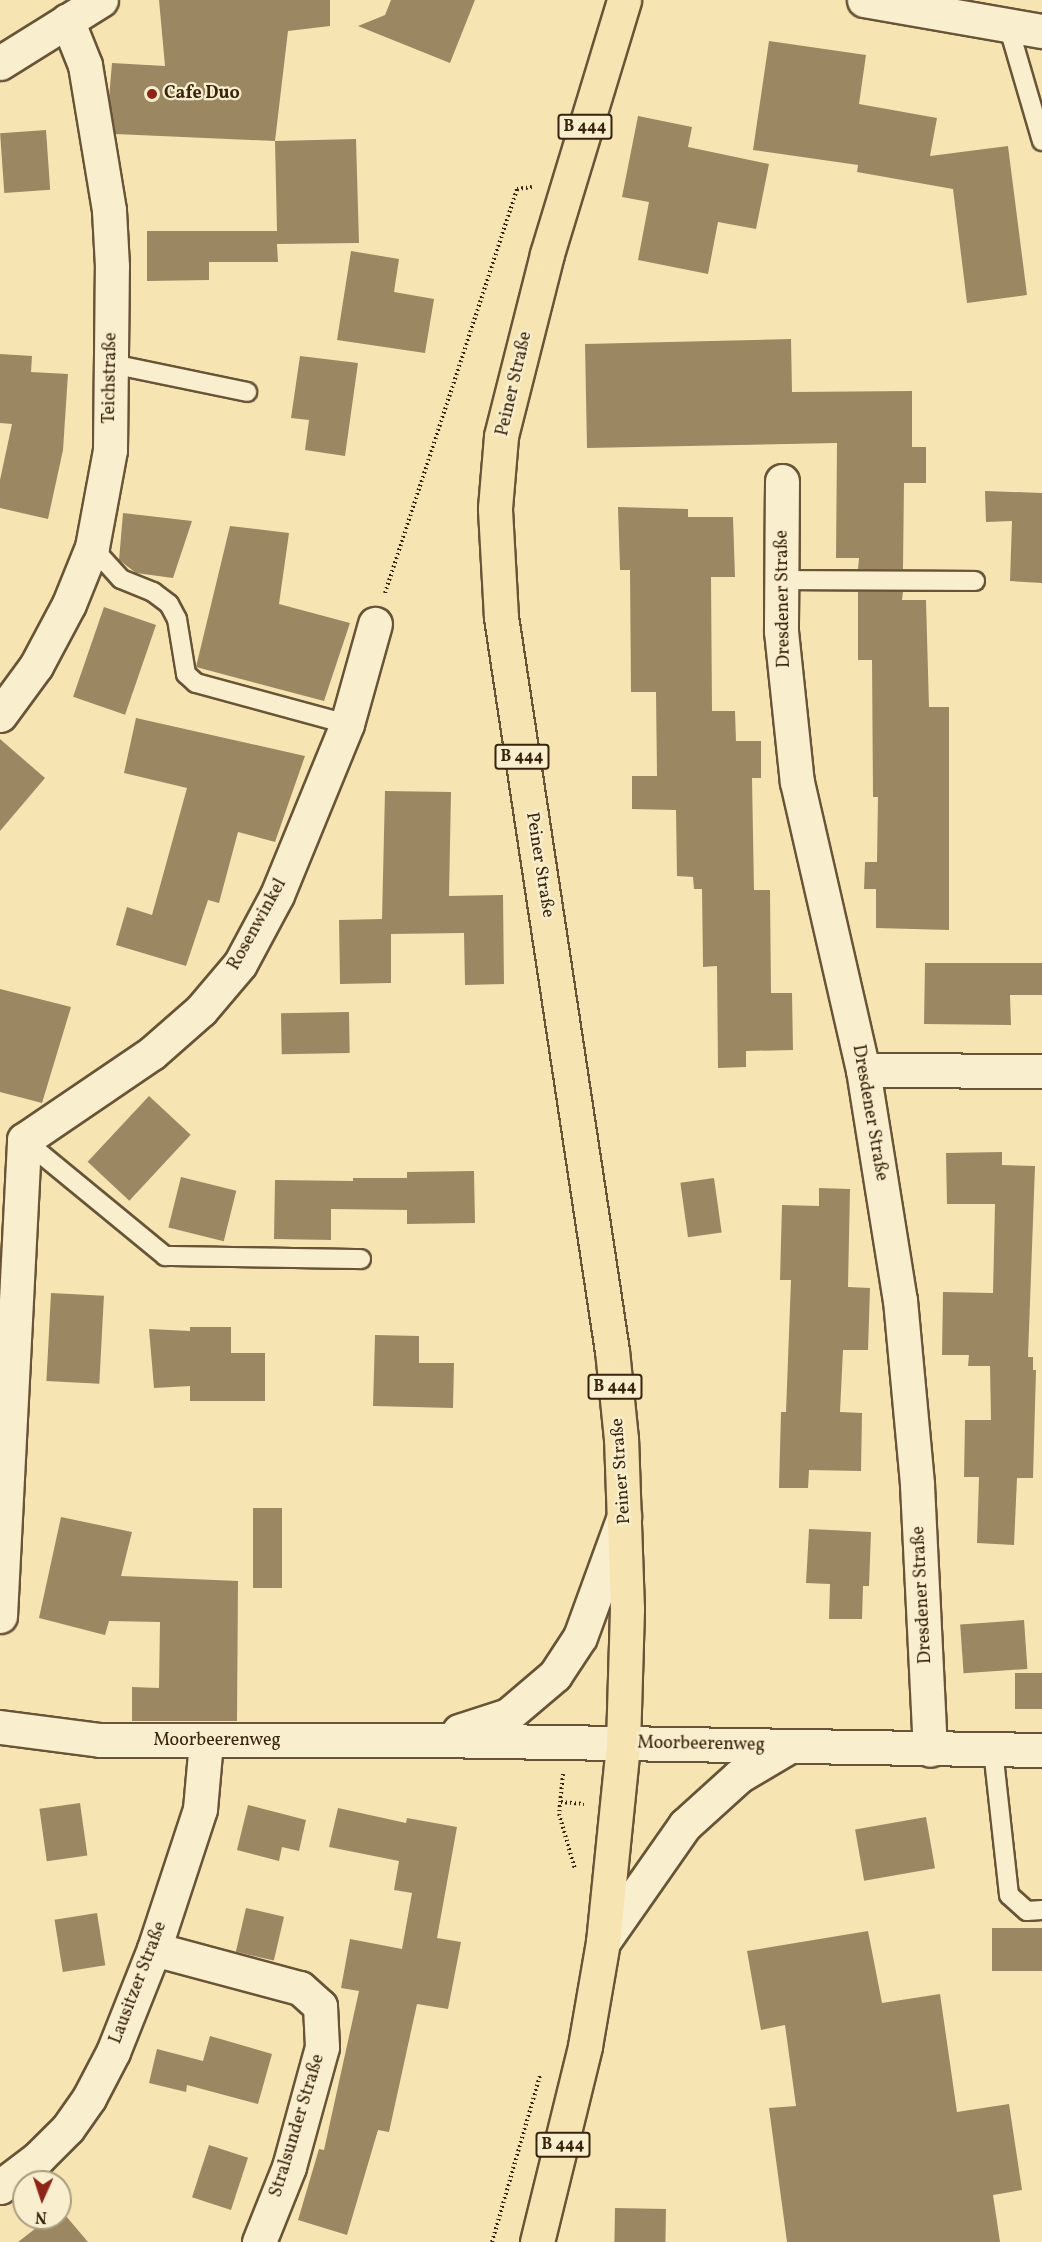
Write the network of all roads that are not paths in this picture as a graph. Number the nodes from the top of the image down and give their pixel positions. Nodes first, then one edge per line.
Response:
1 (100, 0) edge
2 (624, 0) edge
3 (864, 0) edge
4 (67, 20) junction
5 (1008, 25) junction
6 (1042, 31) edge
7 (0, 63) edge
8 (1042, 141) edge
9 (112, 364) junction
10 (248, 392) dead end
11 (782, 481) dead end
12 (92, 547) junction
13 (782, 580) junction
14 (975, 581) dead end
15 (375, 624) road end
16 (0, 715) edge
17 (347, 724) junction
18 (863, 1070) junction
19 (1042, 1071) edge
20 (12, 1137) edge
21 (361, 1259) dead end
22 (625, 1513) junction
23 (0, 1617) edge
24 (0, 1727) edge
25 (434, 1740) junction
26 (206, 1742) junction
27 (623, 1744) junction
28 (788, 1747) junction
29 (930, 1750) junction
30 (993, 1750) junction
31 (1042, 1750) edge
32 (1042, 1910) edge
33 (603, 1942) junction
34 (154, 1948) junction
35 (0, 2187) edge
36 (259, 2242) edge
37 (537, 2242) edge

1 - 4 street
2 - 22 main road, Peiner Straße / B 444
3 - 5 street
4 - 7 street
4 - 9 street, Teichstraße
5 - 6 street
5 - 8 lane
9 - 10 lane
9 - 12 street, Teichstraße
11 - 13 street, Dresdener Straße
12 - 16 street, Teichstraße
12 - 17 lane
13 - 14 lane
13 - 18 street, Dresdener Straße
15 - 17 street, Rosenwinkel
17 - 20 street, Rosenwinkel
18 - 19 street
18 - 29 street, Dresdener Straße
20 - 21 lane
20 - 23 street
22 - 25 street, Moorbeerenweg
22 - 27 main road, Peiner Straße / B 444
24 - 26 street, Moorbeerenweg
25 - 26 street, Moorbeerenweg
25 - 27 street, Moorbeerenweg
26 - 34 street, Lausitzer Straße
27 - 28 street, Moorbeerenweg
27 - 33 main road, B 444
28 - 29 street, Moorbeerenweg
28 - 33 street, Moorbeerenweg
29 - 30 street, Moorbeerenweg
30 - 31 street, Moorbeerenweg
30 - 32 lane
33 - 37 main road, B 444
34 - 35 street, Lausitzer Straße
34 - 36 street, Stralsunder Straße

